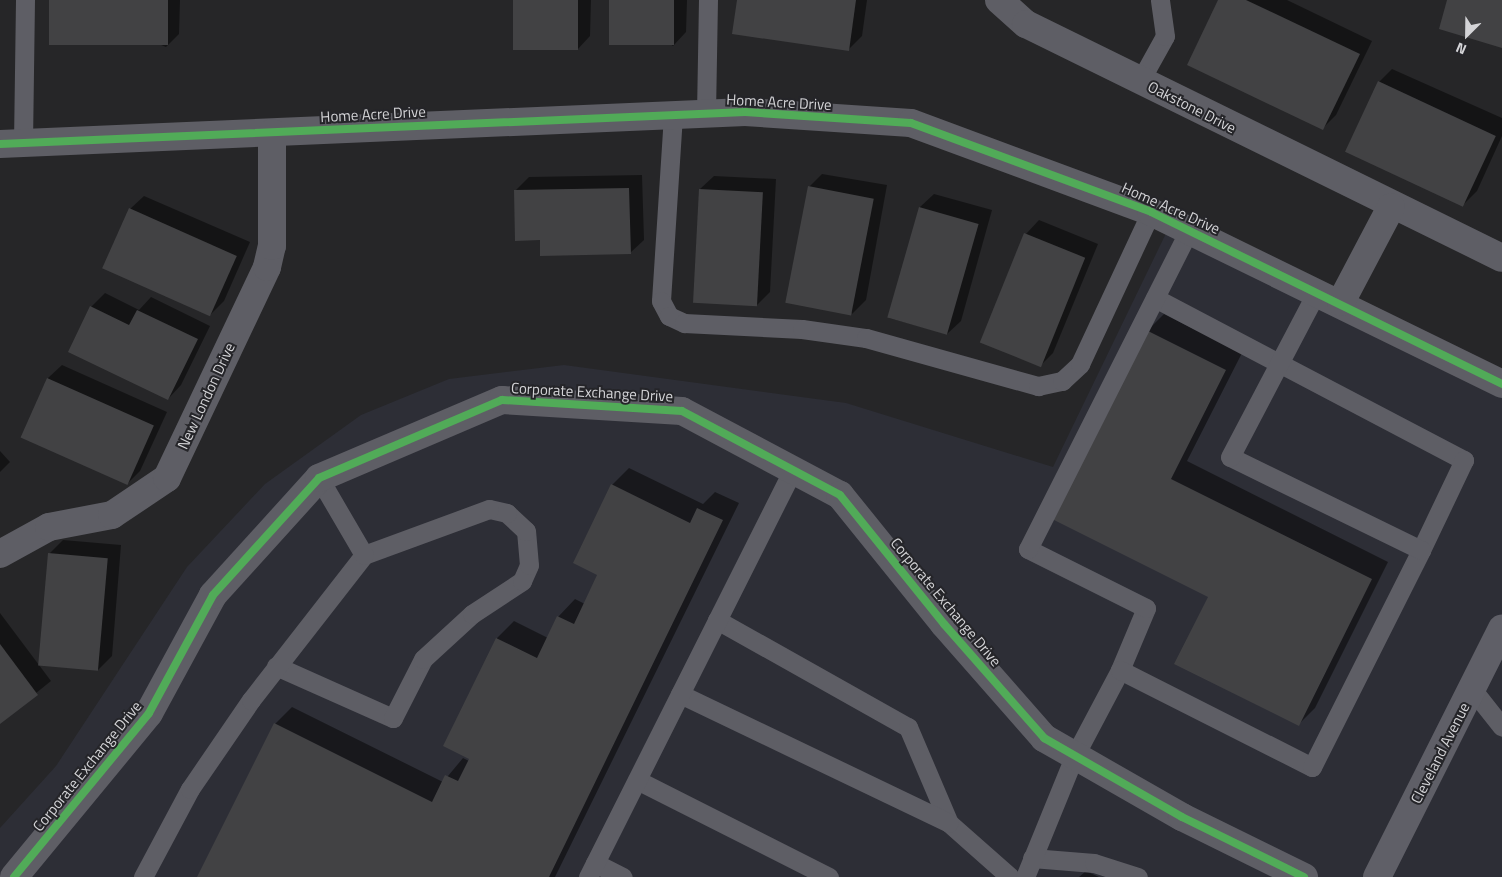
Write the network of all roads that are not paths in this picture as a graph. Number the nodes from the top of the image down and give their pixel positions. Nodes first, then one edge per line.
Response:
1 (25, 0) edge
2 (708, 0) edge
3 (998, 0) edge
4 (1160, 0) edge
5 (1140, 81) junction
6 (706, 114) junction
7 (673, 115) junction
8 (272, 133) junction
9 (12, 143) edge
10 (1391, 207) junction
11 (1151, 212) junction
12 (1189, 230) junction
13 (1502, 258) edge
14 (1317, 291) junction
15 (1155, 298) junction
16 (1341, 302) junction
17 (1279, 364) junction
18 (1502, 384) edge
19 (793, 470) junction
20 (319, 478) junction
21 (1421, 550) junction
22 (0, 554) edge
23 (364, 555) junction
24 (717, 620) junction
25 (1502, 629) edge
26 (276, 666) junction
27 (1120, 670) junction
28 (1472, 689) junction
29 (680, 694) junction
30 (1502, 727) edge
31 (1074, 757) junction
32 (637, 780) junction
33 (949, 823) junction
34 (1032, 858) junction
35 (592, 870) edge
36 (14, 877) edge
37 (143, 877) edge
38 (623, 877) edge
39 (829, 877) edge
40 (1010, 877) edge
41 (1025, 877) edge
42 (1138, 877) edge
43 (1304, 877) edge
44 (1378, 877) edge

1 - 9 lane
2 - 6 lane
3 - 5 street, Oakstone Drive
4 - 5 lane
5 - 10 street, Oakstone Drive
6 - 7 street, Home Acre Drive
6 - 11 street, Home Acre Drive
7 - 8 street, Home Acre Drive
7 - 11 lane
8 - 9 street, Home Acre Drive
8 - 22 street, New London Drive
10 - 13 street, Oakstone Drive
10 - 16 street
11 - 12 street, Home Acre Drive
12 - 14 street, Home Acre Drive
12 - 15 lane
14 - 16 street, Home Acre Drive
14 - 17 lane
15 - 17 lane
15 - 27 lane
16 - 18 street, Home Acre Drive
17 - 21 lane
17 - 21 lane
19 - 20 street, Corporate Exchange Drive
19 - 24 lane
19 - 31 street, Corporate Exchange Drive
20 - 23 lane
20 - 36 street, Corporate Exchange Drive
21 - 27 lane
23 - 26 lane
23 - 26 lane
24 - 29 lane
24 - 33 lane
25 - 28 main road, Cleveland Avenue
26 - 37 lane
27 - 31 lane
28 - 30 lane
28 - 44 main road, Cleveland Avenue
29 - 32 lane
29 - 33 lane
31 - 34 lane
31 - 43 street, Corporate Exchange Drive
32 - 35 lane
32 - 39 lane
33 - 40 lane
34 - 41 lane
34 - 42 lane
35 - 38 lane

